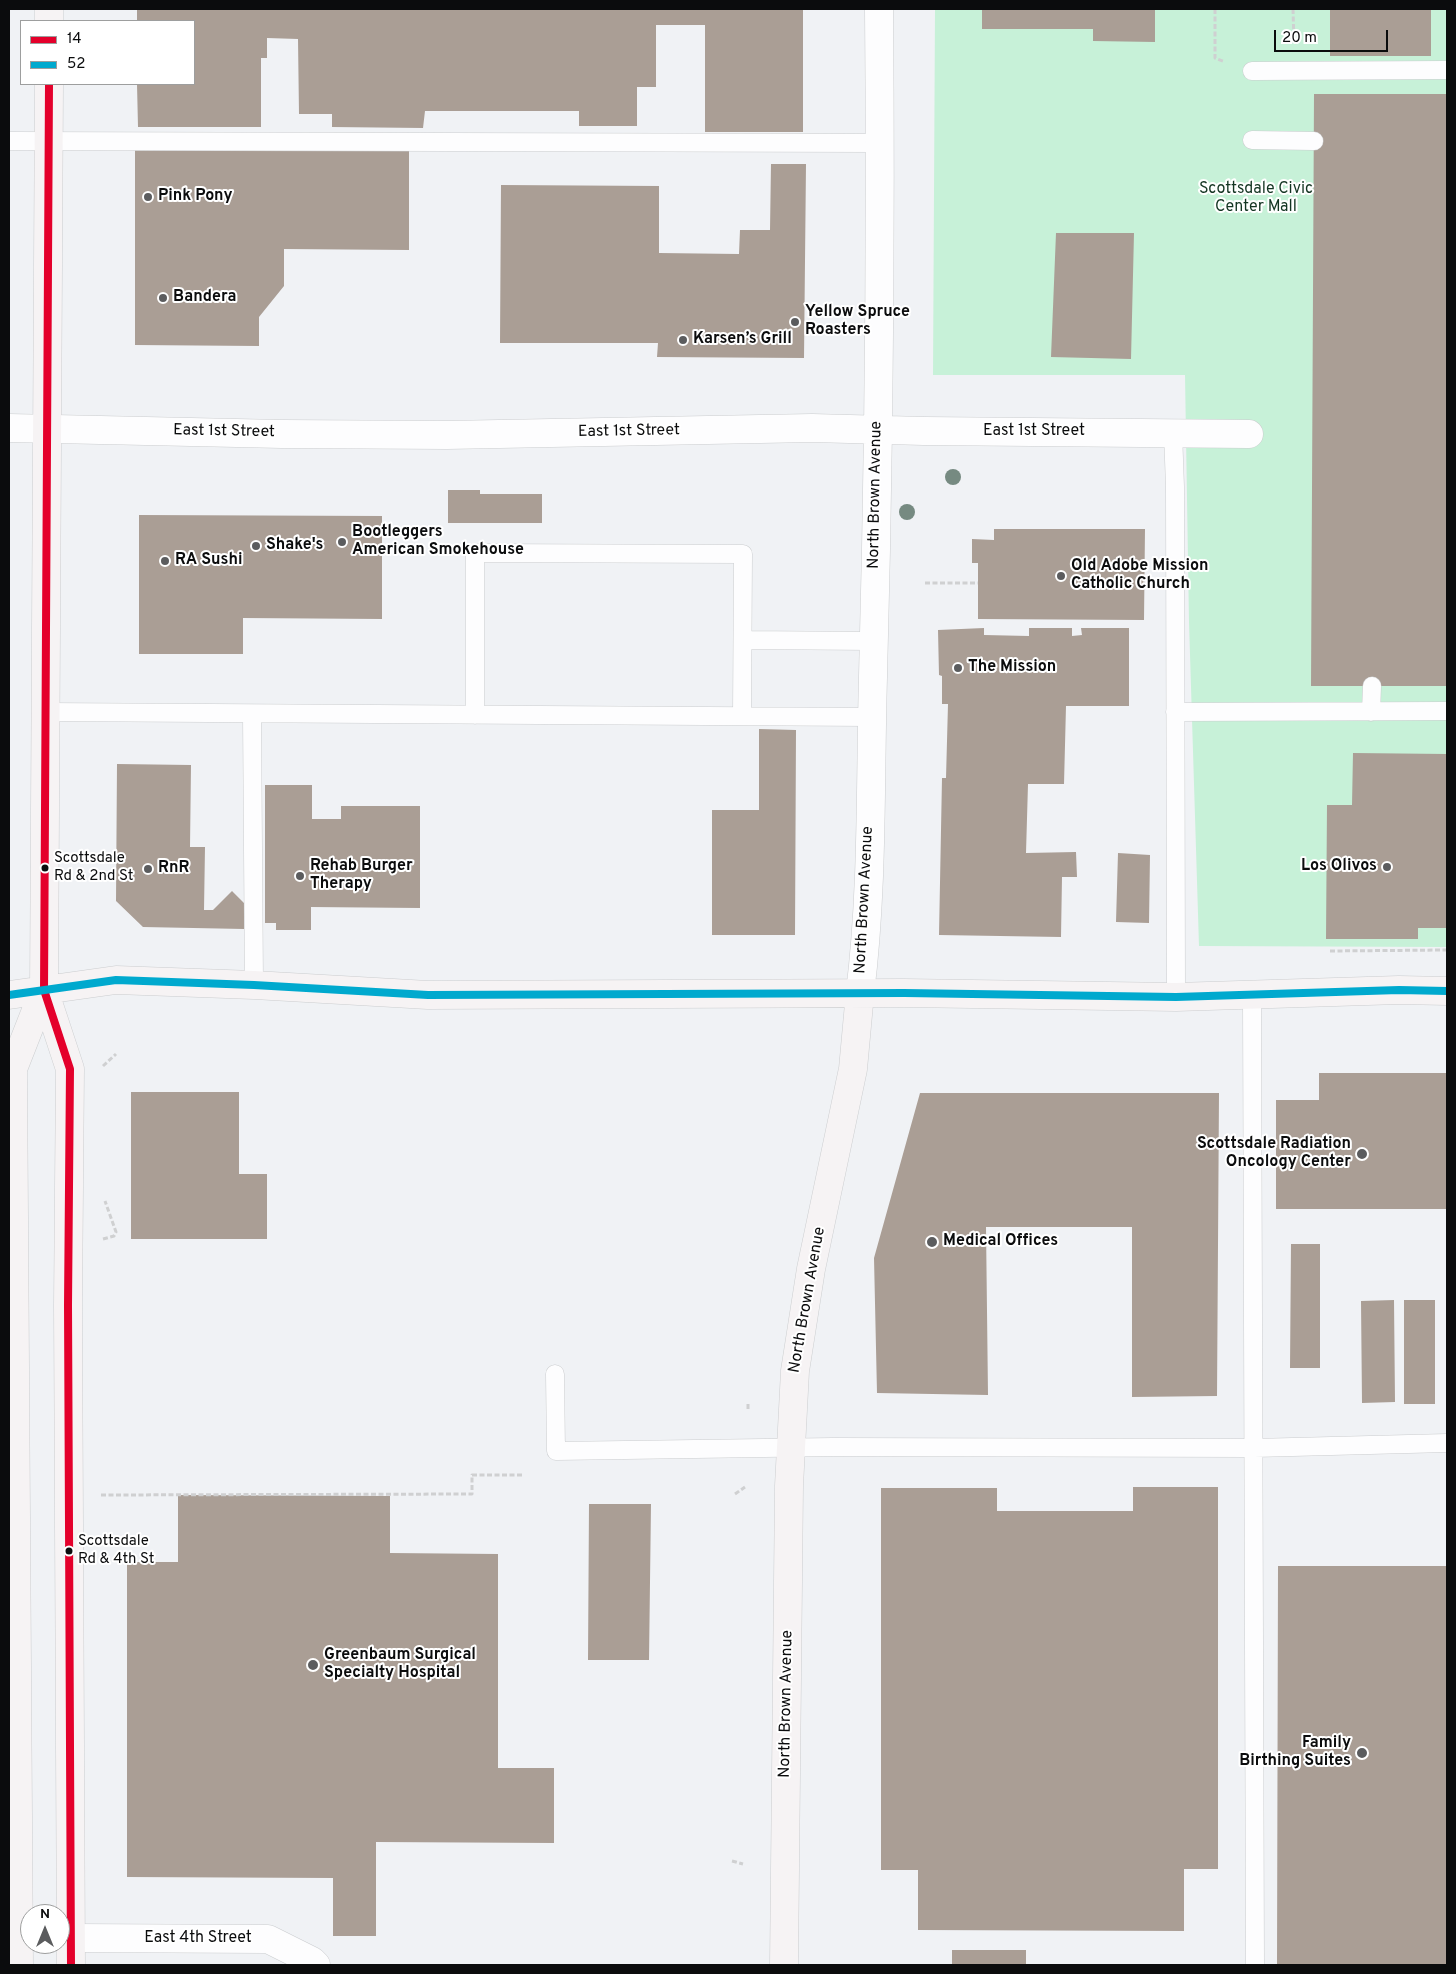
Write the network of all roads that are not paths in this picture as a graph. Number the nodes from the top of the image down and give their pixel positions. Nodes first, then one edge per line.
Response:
1 (879, 9) edge
2 (1447, 70) edge
3 (1252, 71) road end
4 (49, 85) edge
5 (49, 140) junction
6 (1252, 140) dead end
7 (9, 141) edge
8 (1314, 141) dead end
9 (880, 143) junction
10 (9, 428) edge
11 (48, 428) junction
12 (877, 429) junction
13 (1173, 432) junction
14 (1250, 434) dead end
15 (743, 640) junction
16 (874, 641) junction
17 (1372, 686) dead end
18 (1447, 711) edge
19 (44, 712) junction
20 (1175, 712) junction
21 (1371, 712) junction
22 (252, 714) junction
23 (475, 715) junction
24 (742, 716) junction
25 (871, 717) junction
26 (254, 985) junction
27 (44, 990) junction
28 (1447, 991) edge
29 (860, 993) junction
30 (9, 995) edge
31 (1252, 996) junction
32 (1176, 997) junction
33 (555, 1374) dead end
34 (1447, 1443) edge
35 (791, 1447) junction
36 (1254, 1448) junction
37 (12, 1527) edge
38 (72, 1938) junction
39 (19, 1965) edge
40 (71, 1965) edge
41 (316, 1965) edge
42 (784, 1965) edge
43 (1255, 1965) edge

1 - 9 street, North Brown Avenue
2 - 3 lane
4 - 5 main road
5 - 7 lane
5 - 9 lane
5 - 11 main road
6 - 8 lane
9 - 12 street, North Brown Avenue
10 - 11 street, East 1st Street
11 - 12 street, East 1st Street
11 - 19 main road
12 - 13 street, East 1st Street
12 - 16 street, North Brown Avenue
13 - 14 street, East 1st Street
13 - 20 lane
15 - 16 lane
15 - 23 lane
15 - 24 lane
16 - 25 street, North Brown Avenue
17 - 21 lane
18 - 21 lane
19 - 22 lane
19 - 27 main road
20 - 21 lane
20 - 32 lane
22 - 23 lane
22 - 26 lane
23 - 24 lane
24 - 25 lane
25 - 29 street, North Brown Avenue
26 - 27 main road
26 - 29 main road
27 - 30 main road
27 - 37 main road
27 - 38 main road
28 - 31 main road
29 - 32 main road
29 - 35 main road, North Brown Avenue
31 - 32 main road
31 - 36 lane
33 - 35 lane
34 - 36 lane
35 - 36 lane
35 - 42 main road, North Brown Avenue
36 - 43 lane
37 - 39 main road
38 - 40 main road
38 - 41 street, East 4th Street

